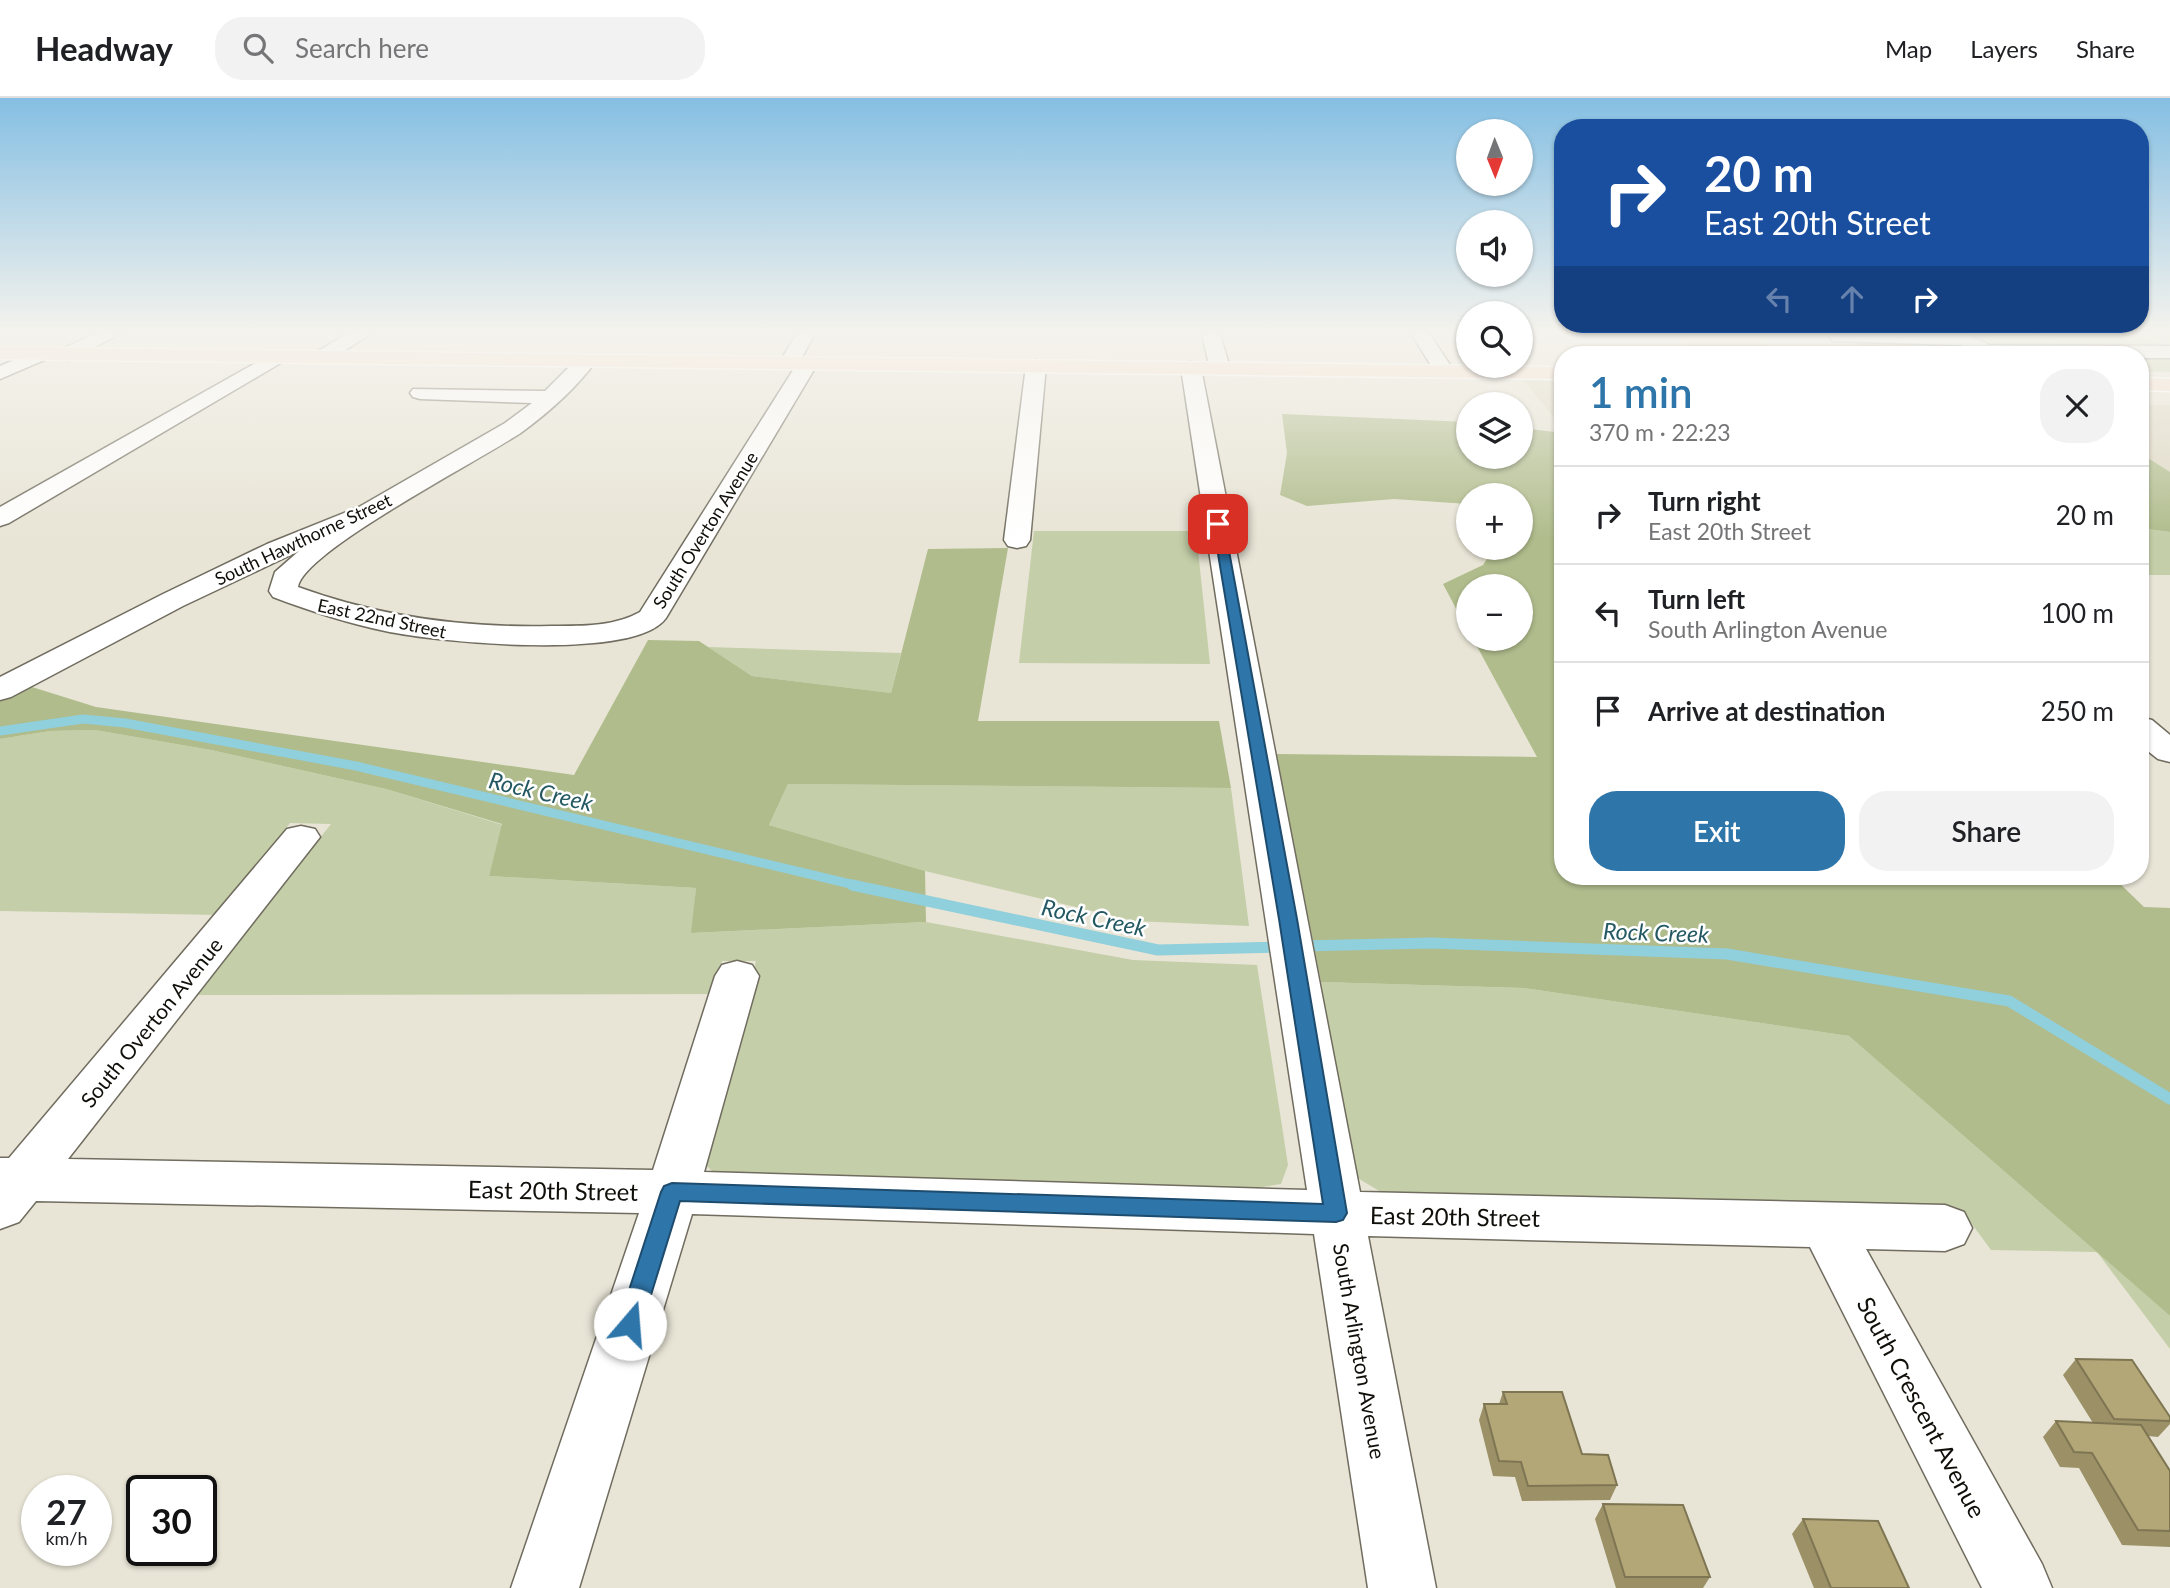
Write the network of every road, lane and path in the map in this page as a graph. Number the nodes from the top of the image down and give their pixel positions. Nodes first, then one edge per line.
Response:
1 (204, 400) edge
2 (547, 400) edge
3 (777, 400) edge
4 (1032, 400) edge
5 (1210, 400) edge
6 (368, 512) junction
7 (0, 518) edge
8 (1017, 540) dead end
9 (643, 623) joint
10 (0, 690) edge
11 (2149, 734) edge
12 (2170, 752) edge
13 (301, 837) dead end
14 (737, 976) dead end
15 (8, 1189) edge
16 (672, 1192) junction
17 (1336, 1213) junction
18 (1826, 1226) junction
19 (1945, 1228) dead end
20 (545, 1588) edge
21 (1402, 1588) edge
22 (2018, 1588) edge

1 - 7 street
2 - 6 street, South Hawthorne Street
3 - 9 street, South Overton Avenue
4 - 8 street
5 - 17 street, South Arlington Avenue
6 - 9 street, East 22nd Street
6 - 10 street, South Hawthorne Street
11 - 12 street
13 - 15 street, South Overton Avenue
14 - 16 street
15 - 16 street, East 20th Street
16 - 17 street, East 20th Street
16 - 20 street
17 - 18 street, East 20th Street
17 - 21 street, South Arlington Avenue
18 - 19 street, East 20th Street
18 - 22 street, South Crescent Avenue

